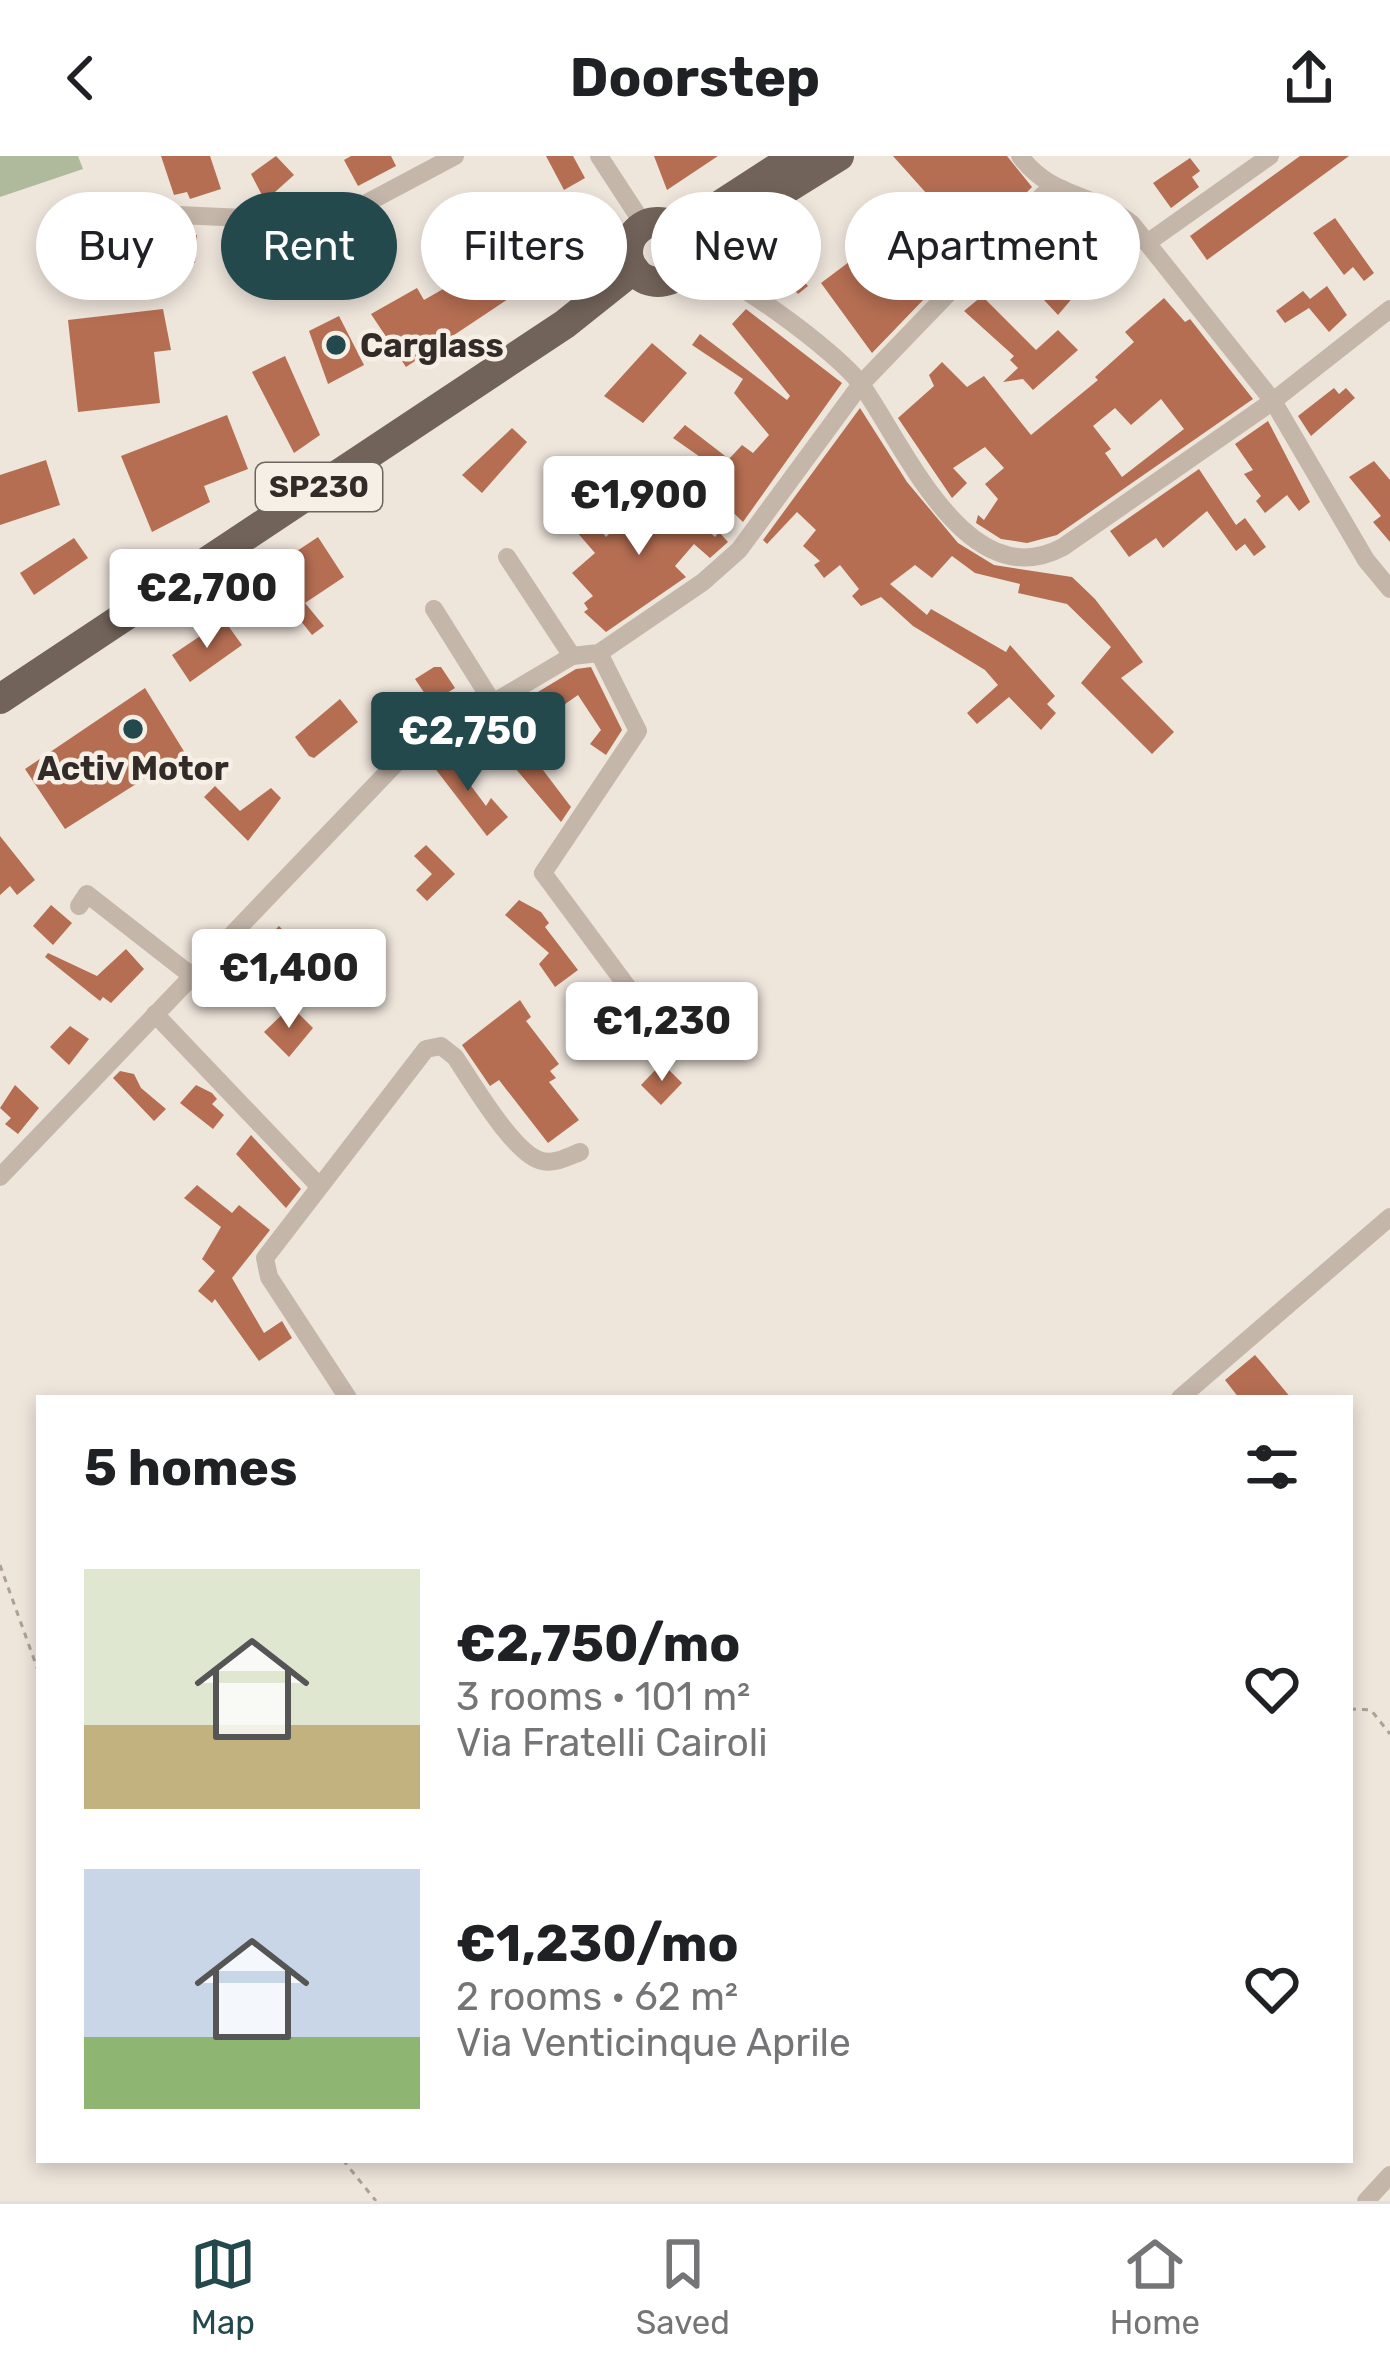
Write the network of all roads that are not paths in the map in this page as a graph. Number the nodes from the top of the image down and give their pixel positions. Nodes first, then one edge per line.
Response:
1 (455, 156) edge
2 (599, 156) edge
3 (796, 156) edge
4 (839, 156) edge
5 (1020, 156) edge
6 (1270, 156) edge
7 (1062, 189) junction
8 (753, 192) edge
9 (779, 192) edge
10 (197, 216) edge
11 (651, 224) edge
12 (644, 225) junction
13 (1148, 243) junction
14 (634, 269) junction
15 (651, 278) edge
16 (758, 300) edge
17 (1390, 309) edge
18 (861, 384) junction
19 (1273, 401) junction
20 (507, 557) dead end
21 (1390, 590) edge
22 (434, 609) dead end
23 (599, 653) junction
24 (572, 656) junction
25 (0, 699) edge
26 (491, 700) junction
27 (79, 906) dead end
28 (192, 976) junction
29 (155, 1014) junction
30 (652, 1021) dead end
31 (580, 1152) dead end
32 (0, 1178) edge
33 (319, 1186) junction
34 (1390, 1217) edge
35 (347, 1395) edge
36 (1183, 1395) edge
37 (1390, 2175) edge
38 (1366, 2201) edge

1 - 10 street
2 - 12 street
3 - 8 main road
4 - 9 main road
5 - 7 street
6 - 13 street
7 - 13 street
7 - 18 street
11 - 12 main road
12 - 14 main road
13 - 19 street
14 - 15 main road
14 - 25 main road, SP230
16 - 18 street
17 - 19 street
18 - 19 street
18 - 23 street
19 - 21 street
20 - 24 street
22 - 26 street
23 - 24 street
23 - 30 street
24 - 26 street
26 - 28 street
27 - 28 street
28 - 29 street
29 - 32 street
29 - 33 street
31 - 33 street
33 - 35 street
34 - 36 street
37 - 38 street

